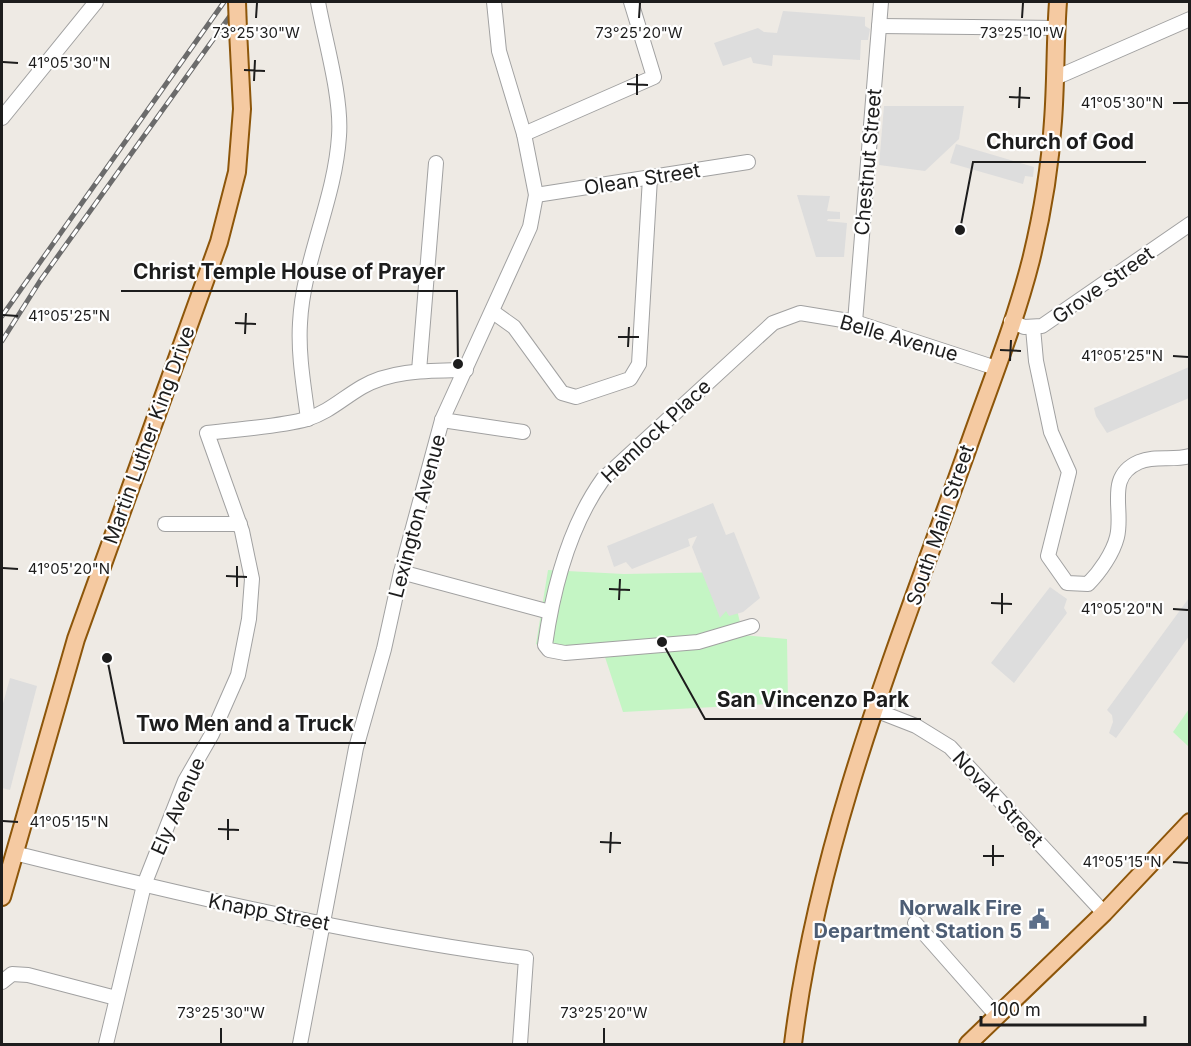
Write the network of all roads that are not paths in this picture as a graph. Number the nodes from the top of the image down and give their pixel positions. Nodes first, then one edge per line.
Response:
1 (96, 2) edge
2 (237, 2) edge
3 (318, 2) edge
4 (494, 2) edge
5 (631, 2) edge
6 (881, 2) edge
7 (1058, 2) edge
8 (1190, 19) edge
9 (879, 26) junction
10 (1056, 28) junction
11 (1055, 78) junction
12 (2, 118) edge
13 (524, 134) junction
14 (748, 162) dead end
15 (436, 163) dead end
16 (650, 178) junction
17 (536, 195) junction
18 (1190, 224) edge
19 (494, 312) junction
20 (800, 313) joint
21 (1011, 321) junction
22 (855, 322) junction
23 (1033, 328) junction
24 (996, 368) junction
25 (466, 370) junction
26 (419, 371) junction
27 (308, 419) junction
28 (442, 420) junction
29 (523, 432) dead end
30 (1190, 456) edge
31 (165, 524) dead end
32 (240, 524) junction
33 (401, 572) junction
34 (550, 612) junction
35 (752, 626) dead end
36 (875, 710) junction
37 (1190, 822) edge
38 (14, 853) junction
39 (144, 885) junction
40 (2, 897) edge
41 (1104, 913) junction
42 (323, 922) junction
43 (915, 923) dead end
44 (2, 982) edge
45 (116, 998) junction
46 (997, 1016) junction
47 (106, 1044) edge
48 (300, 1044) edge
49 (520, 1044) edge
50 (793, 1044) edge
51 (968, 1044) edge

1 - 12 street
2 - 38 main road, Martin Luther King Drive, bridge
3 - 27 street
4 - 13 street, Lexington Avenue
5 - 13 street
6 - 9 street, Chestnut Street
7 - 10 main road, South Main Street
8 - 11 street
9 - 10 street
9 - 22 street, Chestnut Street
10 - 11 main road, South Main Street
11 - 21 main road, South Main Street
13 - 17 street, Lexington Avenue
14 - 16 street, Olean Street
15 - 26 street
16 - 17 street, Olean Street
16 - 19 street
17 - 19 street, Lexington Avenue
18 - 23 street, Grove Street
19 - 25 street, Lexington Avenue
20 - 22 street, Belle Avenue
20 - 34 street, Hemlock Place
21 - 23 street, Grove Street
21 - 24 main road, South Main Street
22 - 24 street, Belle Avenue
23 - 30 street
24 - 36 main road, South Main Street
25 - 26 street
25 - 28 street, Lexington Avenue
26 - 27 street
27 - 32 street, Ely Avenue
28 - 29 street
28 - 33 street, Lexington Avenue
31 - 32 street
32 - 39 street, Ely Avenue
33 - 34 street
33 - 42 street, Lexington Avenue
34 - 35 street, Hemlock Place
36 - 41 street, Novak Street
36 - 50 main road, South Main Street
37 - 41 main road
38 - 39 street, Knapp Street
38 - 40 main road, Martin Luther King Drive
39 - 42 street, Knapp Street
39 - 45 street, Ely Avenue
41 - 46 main road
42 - 48 street, Lexington Avenue
42 - 49 street, Knapp Street
43 - 46 street
44 - 45 street
45 - 47 street, Ely Avenue
46 - 51 main road

